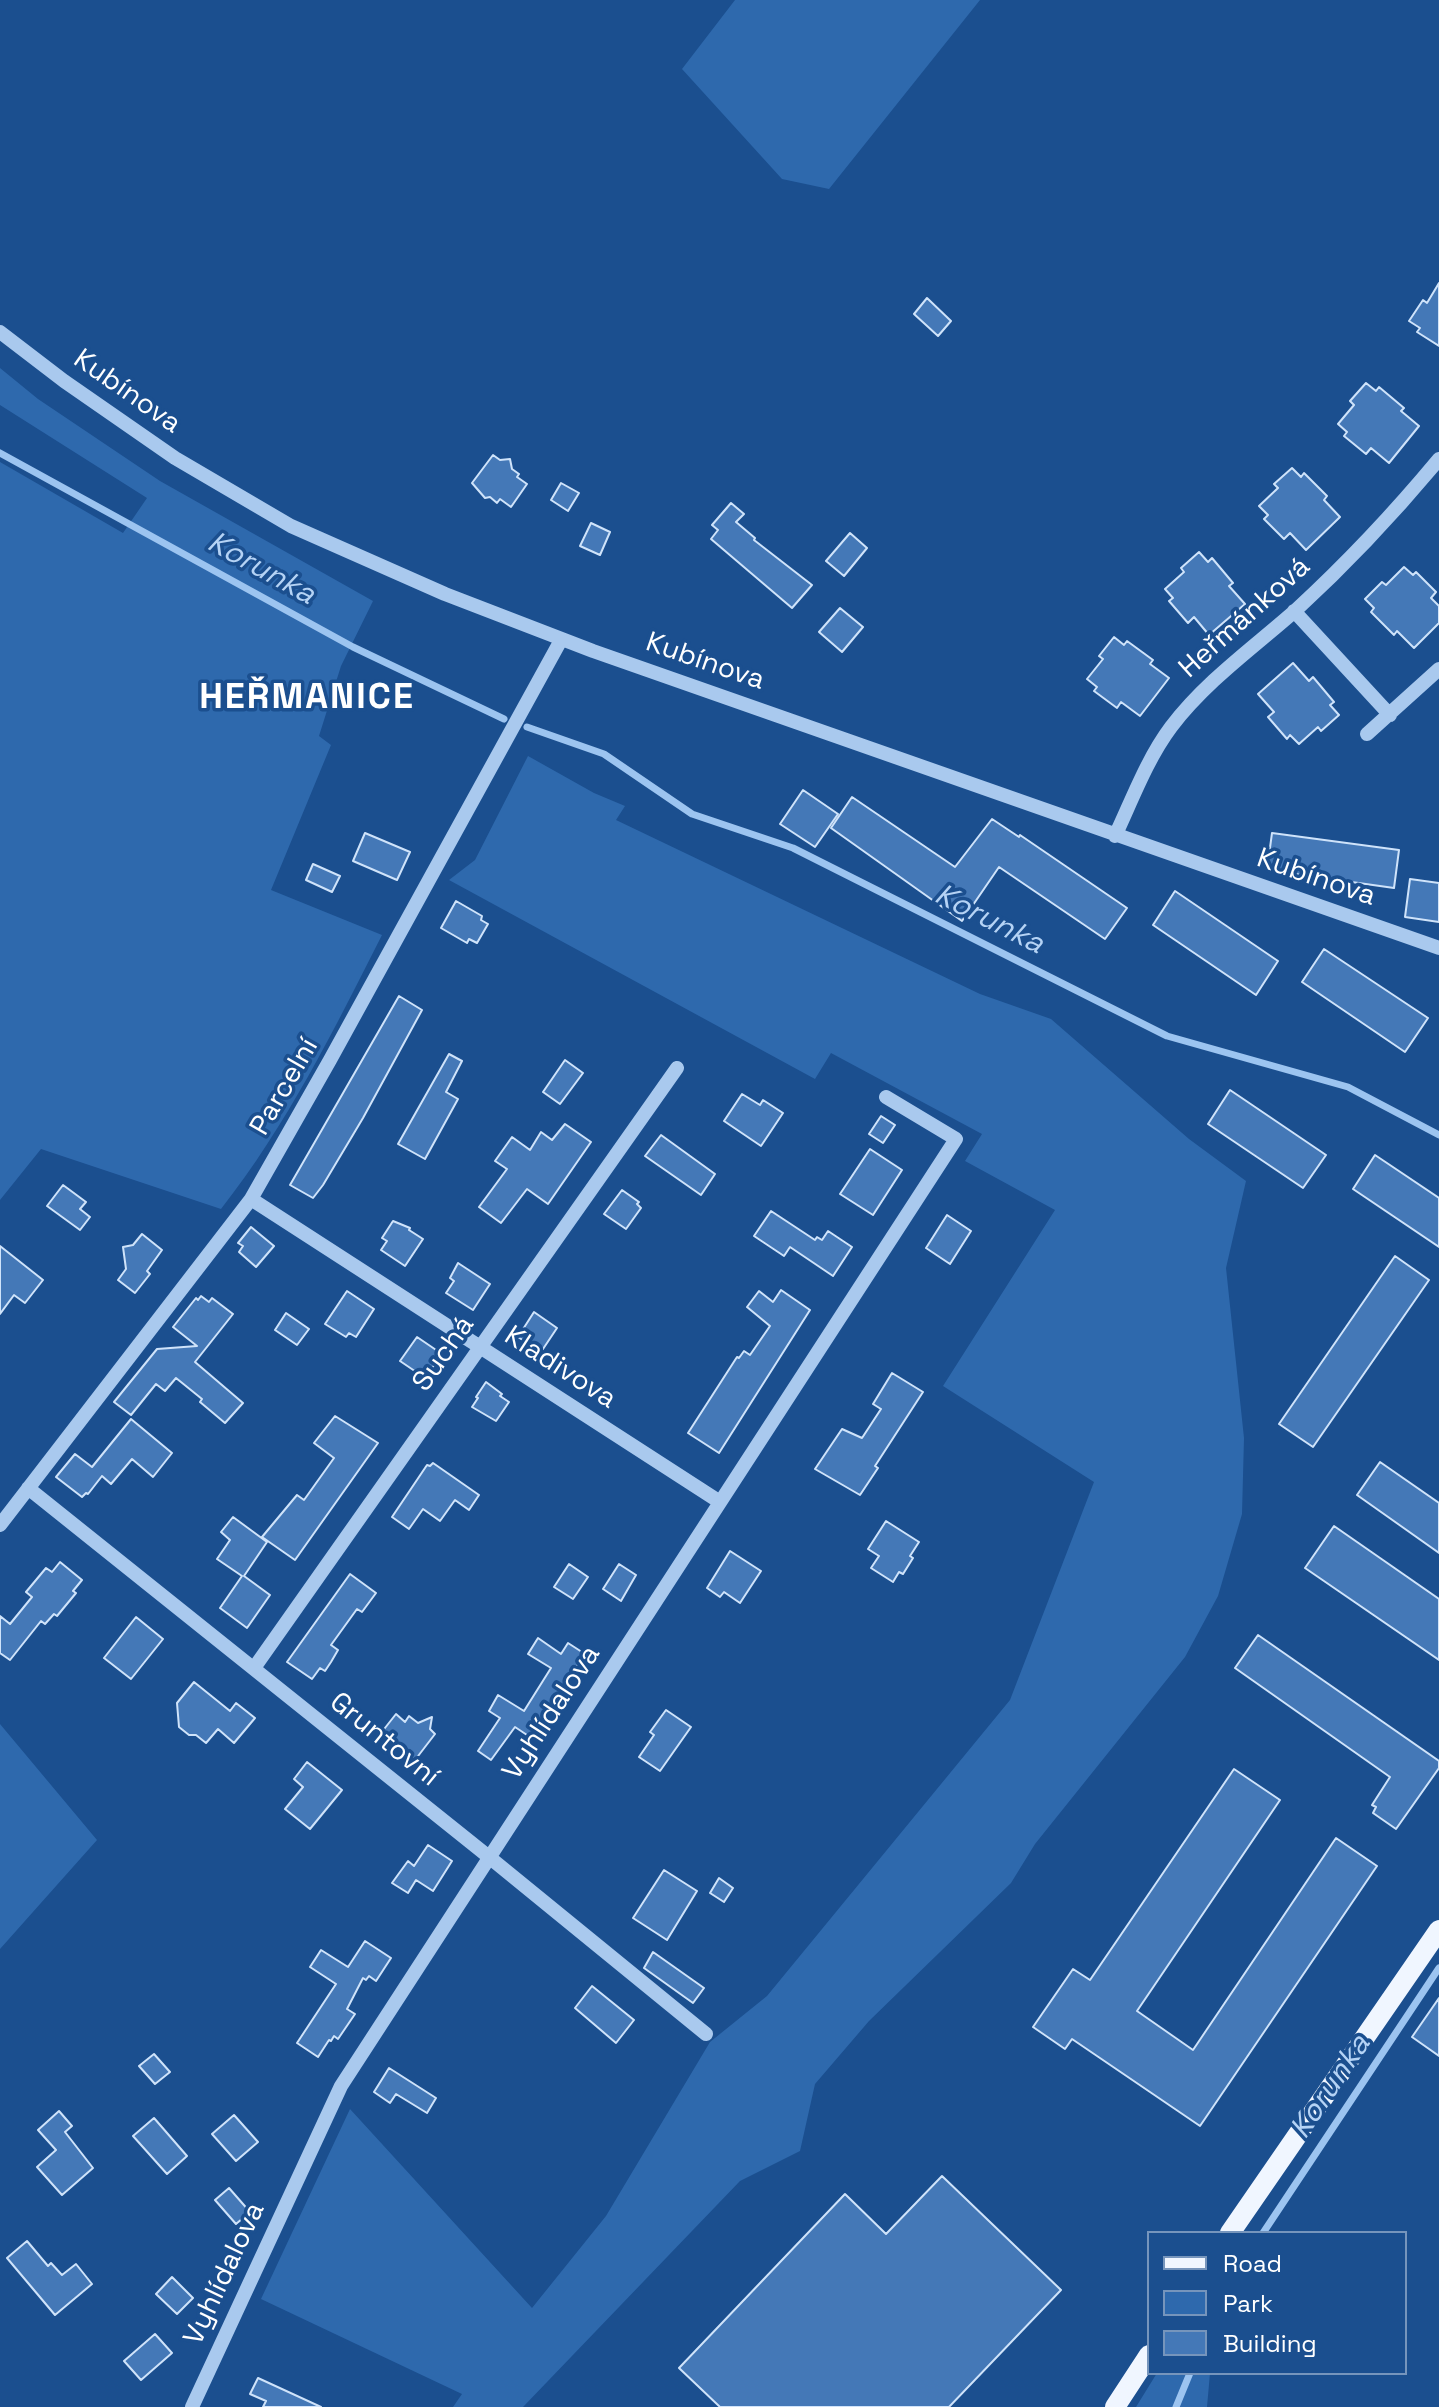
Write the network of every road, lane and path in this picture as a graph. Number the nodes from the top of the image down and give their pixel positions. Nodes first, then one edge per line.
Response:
1 (0, 332) edge
2 (1439, 459) edge
3 (1294, 611) junction
4 (561, 640) junction
5 (1439, 669) edge
6 (1390, 715) junction
7 (1367, 734) dead end
8 (1115, 836) junction
9 (1439, 948) edge
10 (677, 1068) dead end
11 (886, 1097) dead end
12 (251, 1199) junction
13 (480, 1348) junction
14 (28, 1488) junction
15 (720, 1502) junction
16 (0, 1525) edge
17 (254, 1668) junction
18 (489, 1857) junction
19 (1439, 1930) edge
20 (706, 2034) dead end
21 (1231, 2231) edge
22 (1147, 2358) edge
23 (192, 2407) edge
24 (1115, 2407) edge

1 - 4 street, Kubínova
2 - 3 street, Heřmánková
3 - 6 street
3 - 8 street, Heřmánková
4 - 8 street, Kubínova
4 - 12 street, Parcelní
5 - 6 street
6 - 7 street
8 - 9 street, Kubínova
10 - 13 street, Suchá
11 - 15 street, Vyhlídalova
12 - 13 street, Kladivova
12 - 14 street, Parcelní
13 - 15 street, Kladivova
13 - 17 street, Suchá
14 - 16 street, Parcelní
14 - 17 street, Gruntovní
15 - 18 street, Vyhlídalova
17 - 18 street, Gruntovní
18 - 20 street, Gruntovní
18 - 23 street, Vyhlídalova
19 - 21 main road
22 - 24 main road

